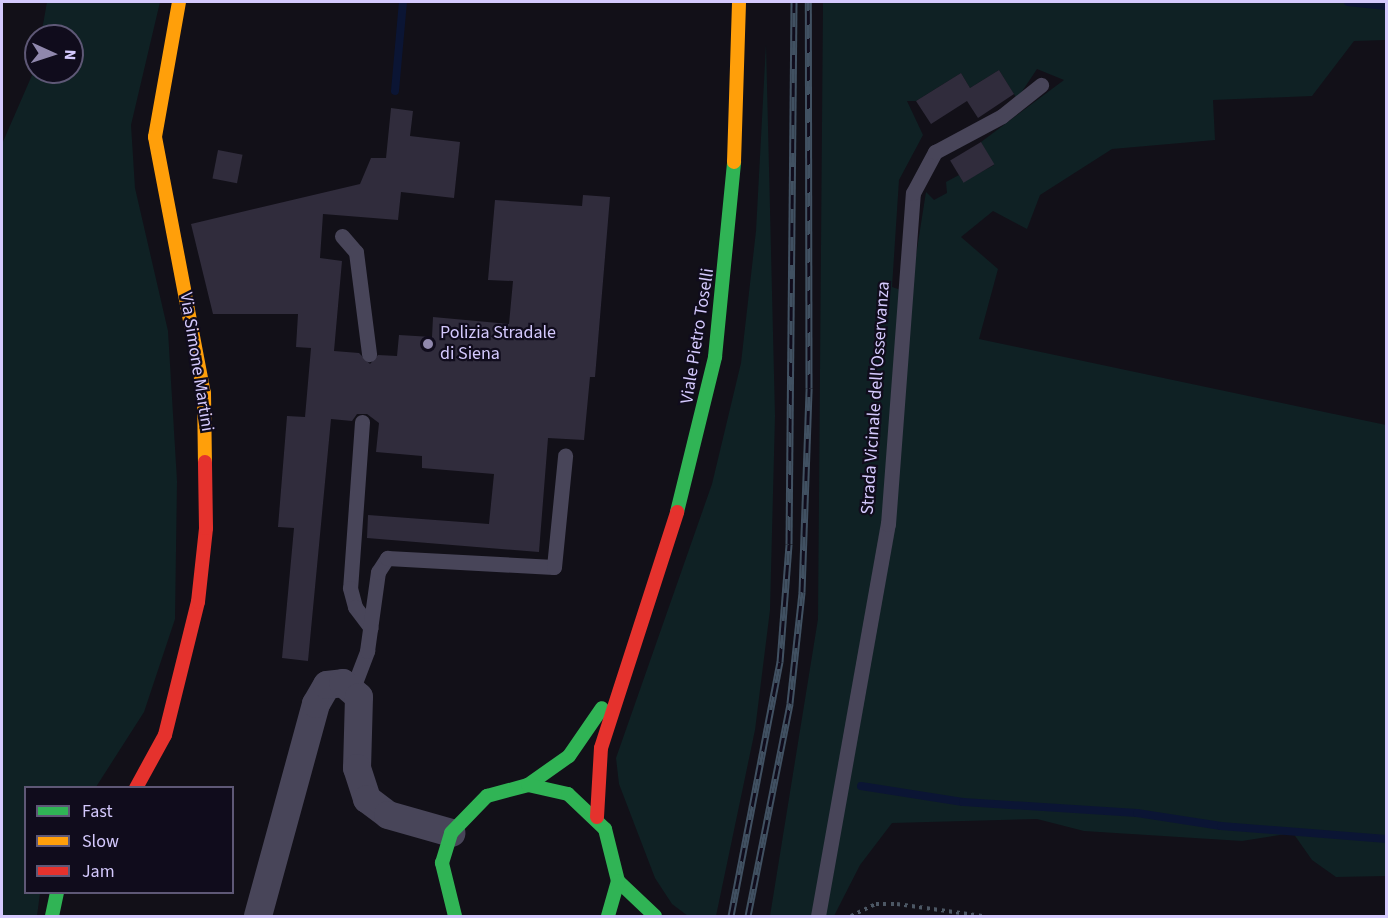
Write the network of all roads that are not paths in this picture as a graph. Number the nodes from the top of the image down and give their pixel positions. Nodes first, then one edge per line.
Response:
1 (179, 2) edge
2 (739, 2) edge
3 (1041, 85) dead end
4 (342, 236) dead end
5 (369, 354) dead end
6 (362, 422) dead end
7 (565, 456) dead end
8 (371, 628) junction
9 (627, 665) junction
10 (353, 688) junction
11 (528, 785) junction
12 (137, 786) edge
13 (597, 817) junction
14 (451, 833) junction
15 (618, 881) junction
16 (57, 894) edge
17 (52, 916) edge
18 (258, 916) edge
19 (455, 916) edge
20 (608, 916) edge
21 (656, 916) edge
22 (818, 916) edge

1 - 12 main road, Via Simone Martini
2 - 9 main road, Viale Pietro Toselli
3 - 22 lane, Strada Vicinale dell'Osservanza
4 - 5 lane
6 - 8 lane
7 - 8 lane
8 - 10 lane
9 - 11 main road, Viale Pietro Toselli
9 - 13 main road, Viale Pietro Toselli
10 - 14 street
10 - 18 street
11 - 13 main road, Viale Pietro Toselli
11 - 14 main road, Viale Pietro Toselli
13 - 15 main road, Viale Pietro Toselli
14 - 19 main road, Viale Pietro Toselli
15 - 20 main road, Viale Pietro Toselli
15 - 21 main road
16 - 17 main road

